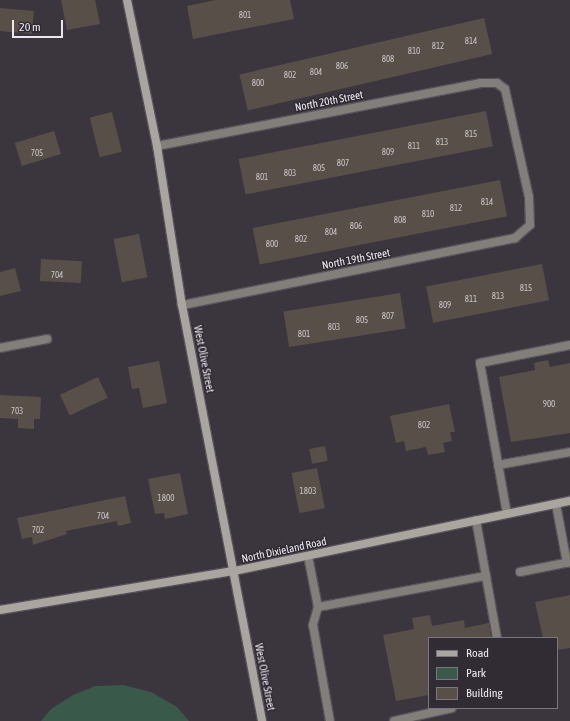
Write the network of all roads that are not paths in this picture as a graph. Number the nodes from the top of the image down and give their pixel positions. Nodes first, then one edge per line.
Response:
1 (127, 0) edge
2 (157, 146) junction
3 (530, 225) joint
4 (182, 305) junction
5 (47, 339) dead end
6 (570, 345) edge
7 (0, 348) edge
8 (570, 452) edge
9 (498, 465) junction
10 (570, 501) edge
11 (556, 504) junction
12 (507, 514) junction
13 (476, 520) junction
14 (308, 556) junction
15 (569, 562) edge
16 (234, 571) junction
17 (520, 572) dead end
18 (486, 576) junction
19 (318, 607) junction
20 (0, 610) edge
21 (497, 637) edge
22 (448, 709) edge
23 (262, 721) edge
24 (330, 721) edge
25 (394, 721) edge

1 - 2 main road, West Olive Street
2 - 3 street, North 20th Street
2 - 4 main road, West Olive Street
3 - 4 street, North 19th Street
4 - 16 main road, West Olive Street
5 - 7 street
6 - 9 street
8 - 9 street
9 - 12 street
10 - 11 main road, North Dixieland Road
11 - 12 main road, North Dixieland Road
11 - 15 street
12 - 13 main road, North Dixieland Road
13 - 14 main road, North Dixieland Road
13 - 18 street
14 - 16 main road, North Dixieland Road
14 - 19 street
15 - 17 street
16 - 20 main road, North Dixieland Road
16 - 23 main road, West Olive Street
18 - 19 street
18 - 21 street
19 - 24 street
22 - 25 street

